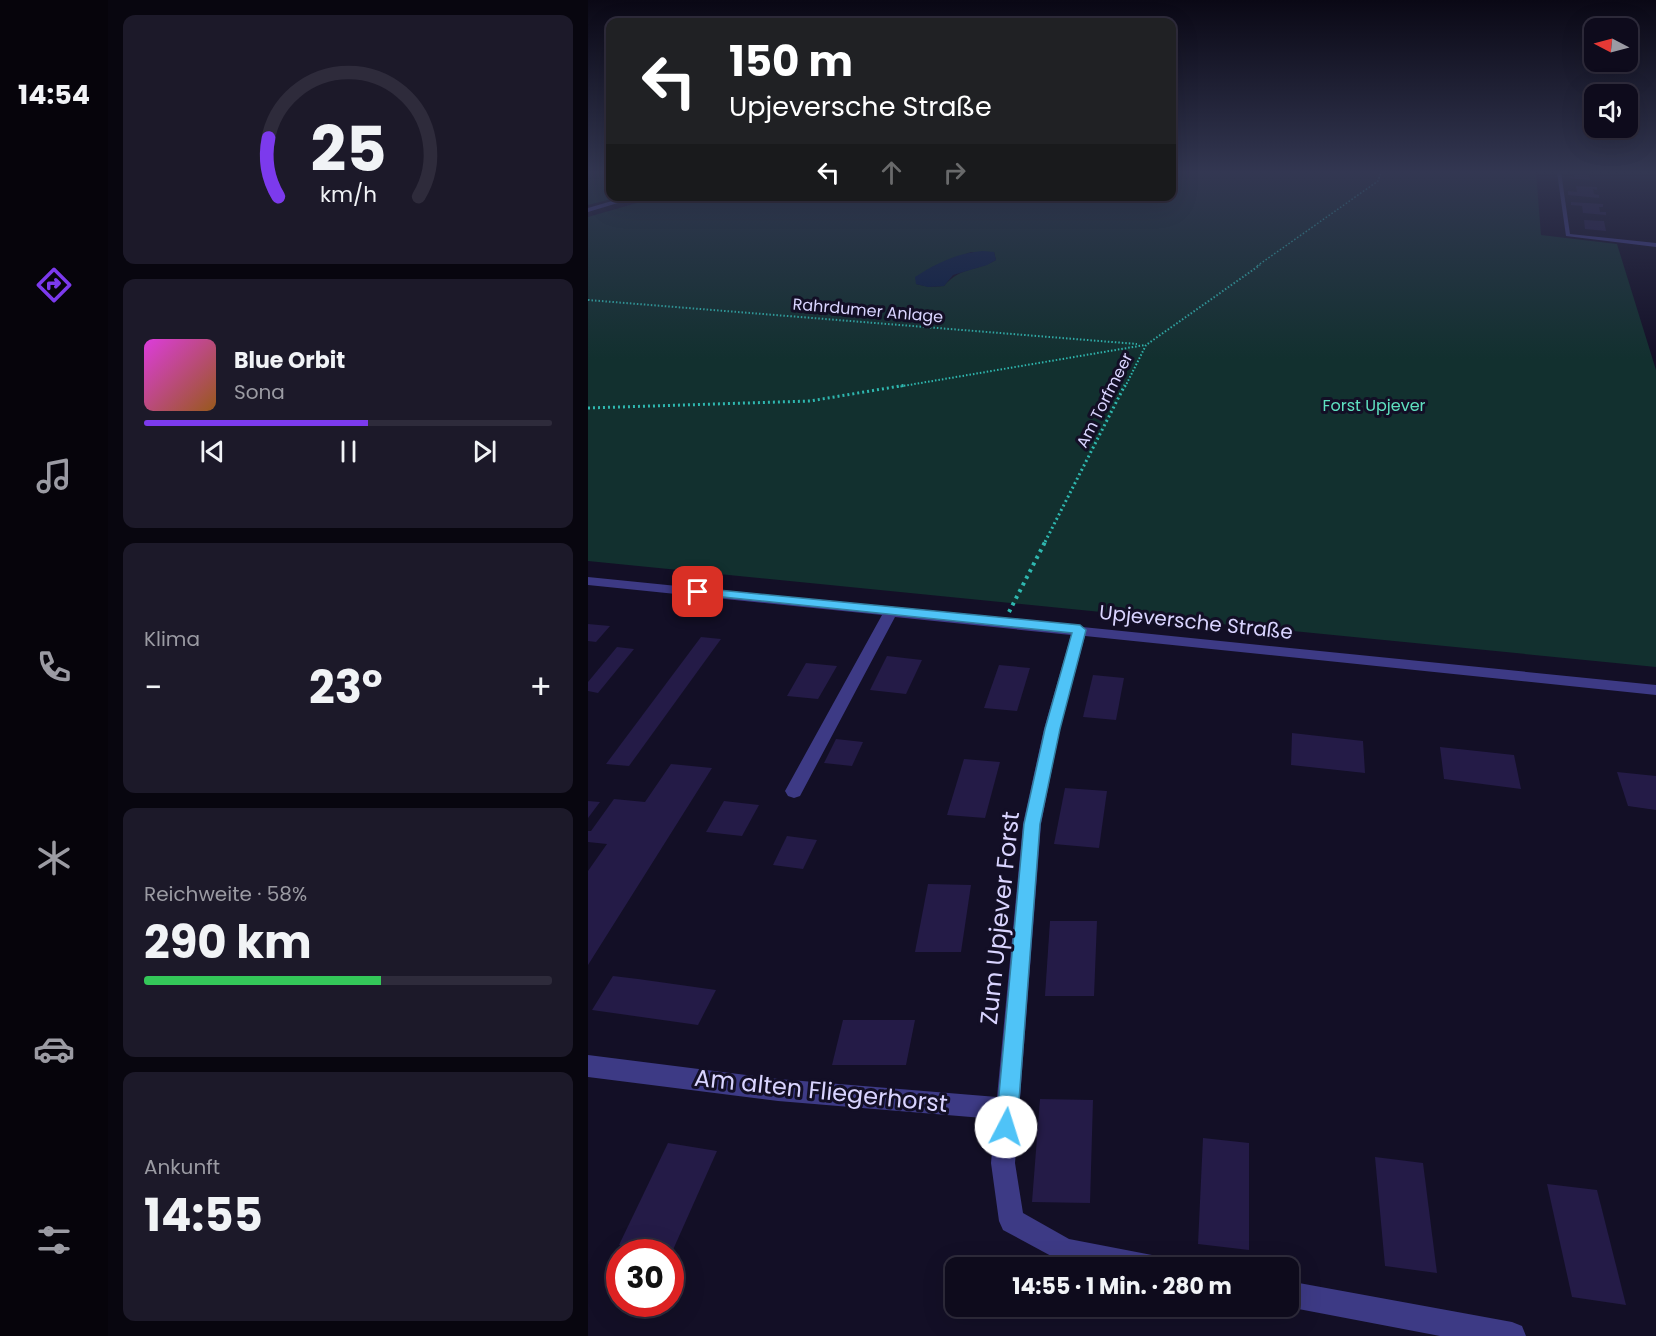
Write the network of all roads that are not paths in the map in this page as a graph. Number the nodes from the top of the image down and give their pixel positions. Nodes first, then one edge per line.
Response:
1 (1568, 234) edge
2 (1656, 245) edge
3 (588, 581) edge
4 (891, 611) junction
5 (1080, 630) junction
6 (1656, 690) edge
7 (794, 791) dead end
8 (588, 1066) edge
9 (1008, 1108) junction
10 (1096, 1257) edge
11 (1299, 1295) edge
12 (1512, 1336) edge

1 - 2 lane
3 - 4 street, Upjeversche Straße
4 - 5 street, Upjeversche Straße
4 - 7 street
5 - 6 street, Upjeversche Straße
5 - 9 street, Zum Upjever Forst
8 - 9 street, Am alten Fliegerhorst
9 - 10 street
11 - 12 street

